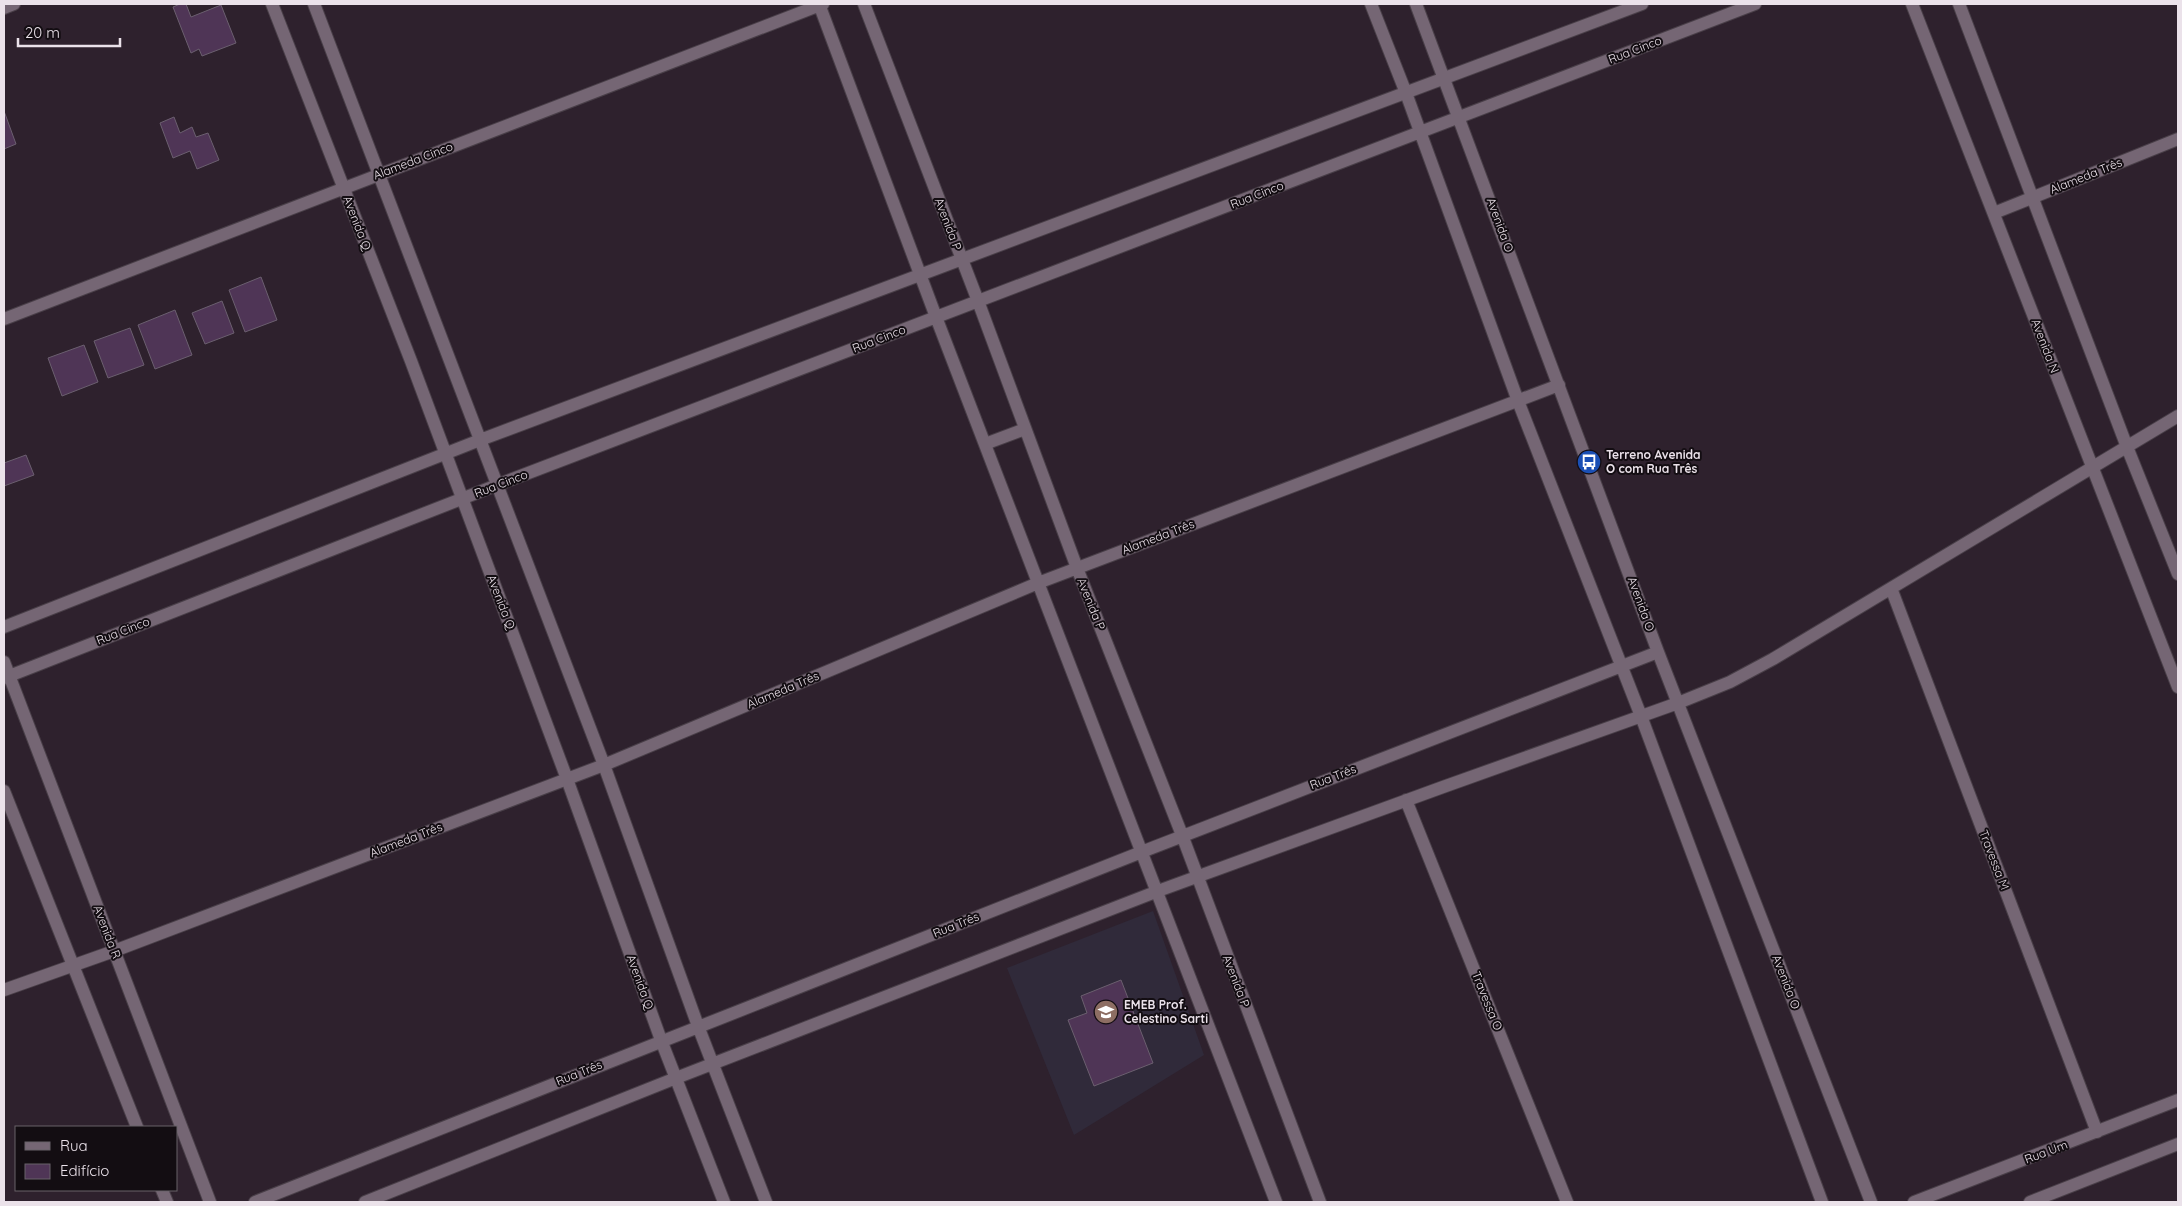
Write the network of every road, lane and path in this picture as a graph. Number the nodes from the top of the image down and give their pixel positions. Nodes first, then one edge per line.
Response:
1 (14, 4) edge
2 (272, 4) edge
3 (314, 4) edge
4 (821, 4) edge
5 (864, 4) edge
6 (1371, 4) edge
7 (1416, 4) edge
8 (1642, 4) edge
9 (1755, 4) edge
10 (1912, 4) edge
11 (1959, 4) edge
12 (4, 8) edge
13 (1444, 78) junction
14 (1406, 93) junction
15 (1460, 117) junction
16 (1420, 132) junction
17 (2178, 139) edge
18 (378, 175) junction
19 (343, 187) junction
20 (2033, 198) junction
21 (1994, 213) junction
22 (962, 259) junction
23 (921, 275) junction
24 (978, 302) junction
25 (936, 317) junction
26 (4, 319) edge
27 (1559, 385) junction
28 (1518, 400) junction
29 (2178, 416) edge
30 (1025, 429) junction
31 (480, 440) junction
32 (985, 444) junction
33 (2127, 447) junction
34 (445, 454) junction
35 (2092, 468) junction
36 (497, 485) junction
37 (462, 499) junction
38 (1077, 568) junction
39 (2178, 574) edge
40 (1038, 583) junction
41 (1891, 588) junction
42 (4, 627) edge
43 (1658, 652) junction
44 (4, 662) edge
45 (1622, 666) junction
46 (7, 677) edge
47 (2178, 687) edge
48 (1678, 703) junction
49 (1641, 716) junction
50 (604, 765) junction
51 (567, 779) junction
52 (4, 791) edge
53 (1406, 800) junction
54 (1182, 835) junction
55 (1140, 852) junction
56 (1197, 877) junction
57 (1158, 892) junction
58 (114, 951) junction
59 (72, 967) junction
60 (4, 990) edge
61 (698, 1026) junction
62 (661, 1040) junction
63 (712, 1065) junction
64 (676, 1078) junction
65 (2178, 1100) edge
66 (137, 1126) edge
67 (2097, 1132) junction
68 (2178, 1144) edge
69 (210, 1202) edge
70 (255, 1202) edge
71 (365, 1202) edge
72 (724, 1202) edge
73 (766, 1202) edge
74 (1276, 1202) edge
75 (1320, 1202) edge
76 (1567, 1202) edge
77 (1822, 1202) edge
78 (1872, 1202) edge
79 (1914, 1202) edge
80 (2030, 1202) edge

1 - 12 street
2 - 19 street, Avenida Q
3 - 18 street
4 - 18 street, Alameda Cinco
4 - 23 street
5 - 22 street, Avenida P
6 - 14 street
7 - 13 street, Avenida O
8 - 13 street
9 - 15 street, Rua Cinco
10 - 21 street, Avenida N
11 - 20 street
13 - 14 street
13 - 15 street, Avenida O
14 - 16 street
14 - 22 street
15 - 16 street, Rua Cinco
15 - 27 street, Avenida O
16 - 24 street, Rua Cinco
16 - 28 street
17 - 20 street, Alameda Três
18 - 19 street, Alameda Cinco
18 - 31 street
19 - 26 street, Alameda Cinco
19 - 34 street, Avenida Q
20 - 21 street, Alameda Três
20 - 33 street
21 - 35 street, Avenida N
22 - 23 street
22 - 24 street, Avenida P
23 - 25 street
23 - 31 street
24 - 25 street, Rua Cinco
24 - 30 street, Avenida P
25 - 32 street
25 - 36 street, Rua Cinco
27 - 28 street, Alameda Três
27 - 43 street, Avenida O
28 - 38 street, Alameda Três
28 - 45 street
29 - 33 street
30 - 32 street
30 - 38 street, Avenida P
31 - 34 street
31 - 36 street
32 - 40 street
33 - 35 street
33 - 39 street
34 - 37 street, Avenida Q
34 - 42 street
35 - 41 street
35 - 47 street, Avenida N
36 - 37 street, Rua Cinco
36 - 50 street
37 - 46 street, Rua Cinco
37 - 51 street, Avenida Q
38 - 40 street, Alameda Três
38 - 54 street, Avenida P
40 - 50 street, Alameda Três
40 - 55 street
41 - 48 street
41 - 67 street, Travessa M
43 - 45 street, Rua Três
43 - 48 street, Avenida O
44 - 46 street, Avenida R
45 - 49 street
45 - 54 street, Rua Três
46 - 58 street, Avenida R
48 - 49 street
48 - 78 street, Avenida O
49 - 53 street
49 - 77 street
50 - 51 street, Alameda Três
50 - 61 street
51 - 58 street, Alameda Três
51 - 62 street, Avenida Q
52 - 59 street
53 - 56 street
53 - 76 street, Travessa O
54 - 55 street, Rua Três
54 - 56 street, Avenida P
55 - 57 street
55 - 61 street, Rua Três
56 - 57 street
56 - 75 street, Avenida P
57 - 63 street
57 - 74 street
58 - 59 street, Alameda Três
58 - 69 street, Avenida R
59 - 60 street, Alameda Três
59 - 66 street
61 - 62 street, Rua Três
61 - 63 street
62 - 64 street, Avenida Q
62 - 70 street, Rua Três
63 - 64 street
63 - 73 street
64 - 71 street
64 - 72 street, Avenida Q
65 - 67 street, Rua Um
67 - 79 street, Rua Um
68 - 80 street

